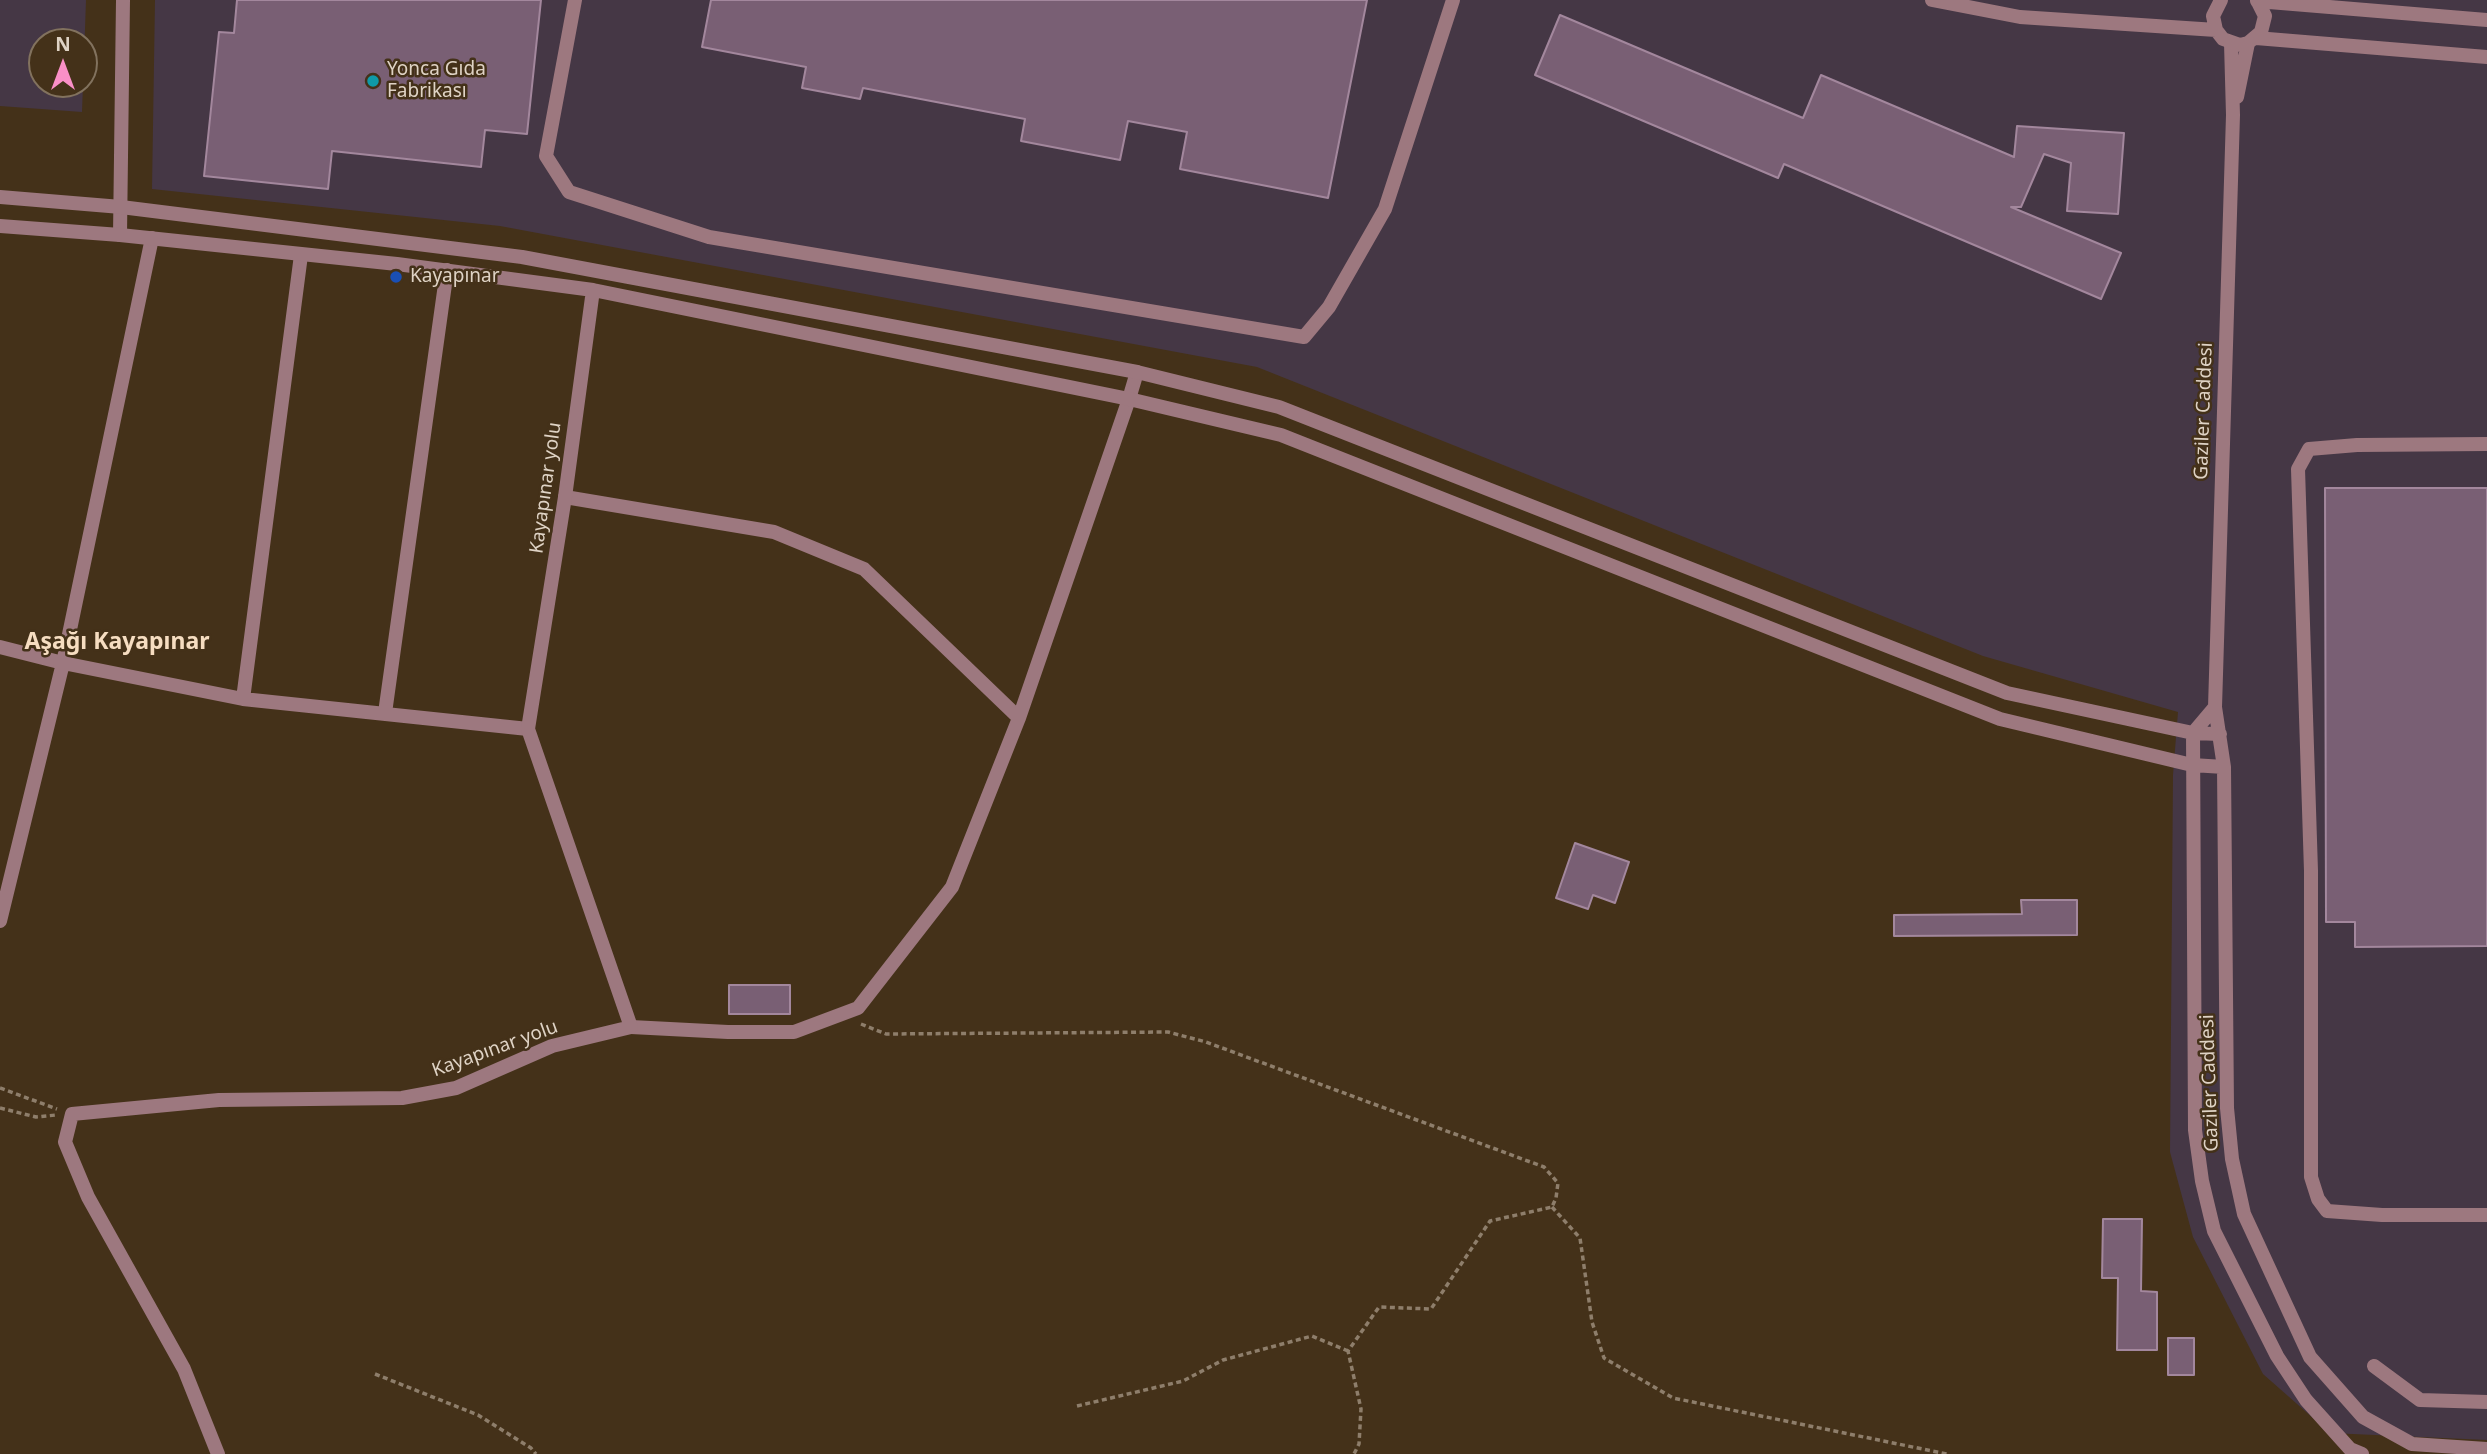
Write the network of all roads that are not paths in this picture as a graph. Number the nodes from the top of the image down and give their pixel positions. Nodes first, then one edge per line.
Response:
1 (123, 0) edge
2 (575, 0) edge
3 (1453, 0) edge
4 (1933, 0) edge
5 (2213, 0) edge
6 (2220, 0) edge
7 (2257, 0) edge
8 (2487, 20) edge
9 (2216, 30) junction
10 (2252, 40) junction
11 (2231, 43) junction
12 (2487, 57) edge
13 (2233, 116) junction
14 (0, 197) edge
15 (121, 207) junction
16 (0, 226) edge
17 (120, 235) junction
18 (152, 238) junction
19 (301, 255) junction
20 (447, 270) junction
21 (593, 290) junction
22 (1137, 372) junction
23 (1129, 399) junction
24 (2487, 444) edge
25 (565, 497) junction
26 (0, 647) edge
27 (62, 663) junction
28 (243, 699) junction
29 (2215, 707) junction
30 (385, 713) junction
31 (1018, 719) junction
32 (528, 729) junction
33 (2193, 733) junction
34 (2220, 734) junction
35 (2192, 765) junction
36 (2224, 767) junction
37 (0, 921) edge
38 (631, 1027) junction
39 (2487, 1215) edge
40 (2374, 1366) dead end
41 (2487, 1402) edge
42 (2487, 1449) edge
43 (218, 1454) edge
44 (2362, 1454) edge

1 - 15 street
2 - 3 street
4 - 9 street
5 - 6 street
6 - 9 street
7 - 8 street
7 - 10 street
9 - 11 street
10 - 11 street
10 - 12 street
10 - 13 street
11 - 13 street
13 - 29 street, Gaziler Caddesi
14 - 15 street
15 - 17 street
15 - 22 street
16 - 17 street
17 - 18 street
18 - 19 street
18 - 27 street
19 - 20 street
19 - 28 street
20 - 21 street
20 - 30 street
21 - 23 street
21 - 25 street, Kayapınar yolu
22 - 23 street
22 - 33 street
23 - 31 street
23 - 35 street
24 - 39 street
25 - 31 street
25 - 32 street, Kayapınar yolu
26 - 27 street
27 - 28 street
27 - 37 street
28 - 30 street
29 - 33 street
29 - 34 street, Gaziler Caddesi
30 - 32 street
31 - 38 street
32 - 38 street, Kayapınar yolu
33 - 34 street
33 - 35 street, Gaziler Caddesi
34 - 36 street, Gaziler Caddesi
35 - 36 street
35 - 44 street, Gaziler Caddesi
36 - 42 street, Gaziler Caddesi
38 - 43 street, Kayapınar yolu
40 - 41 street

